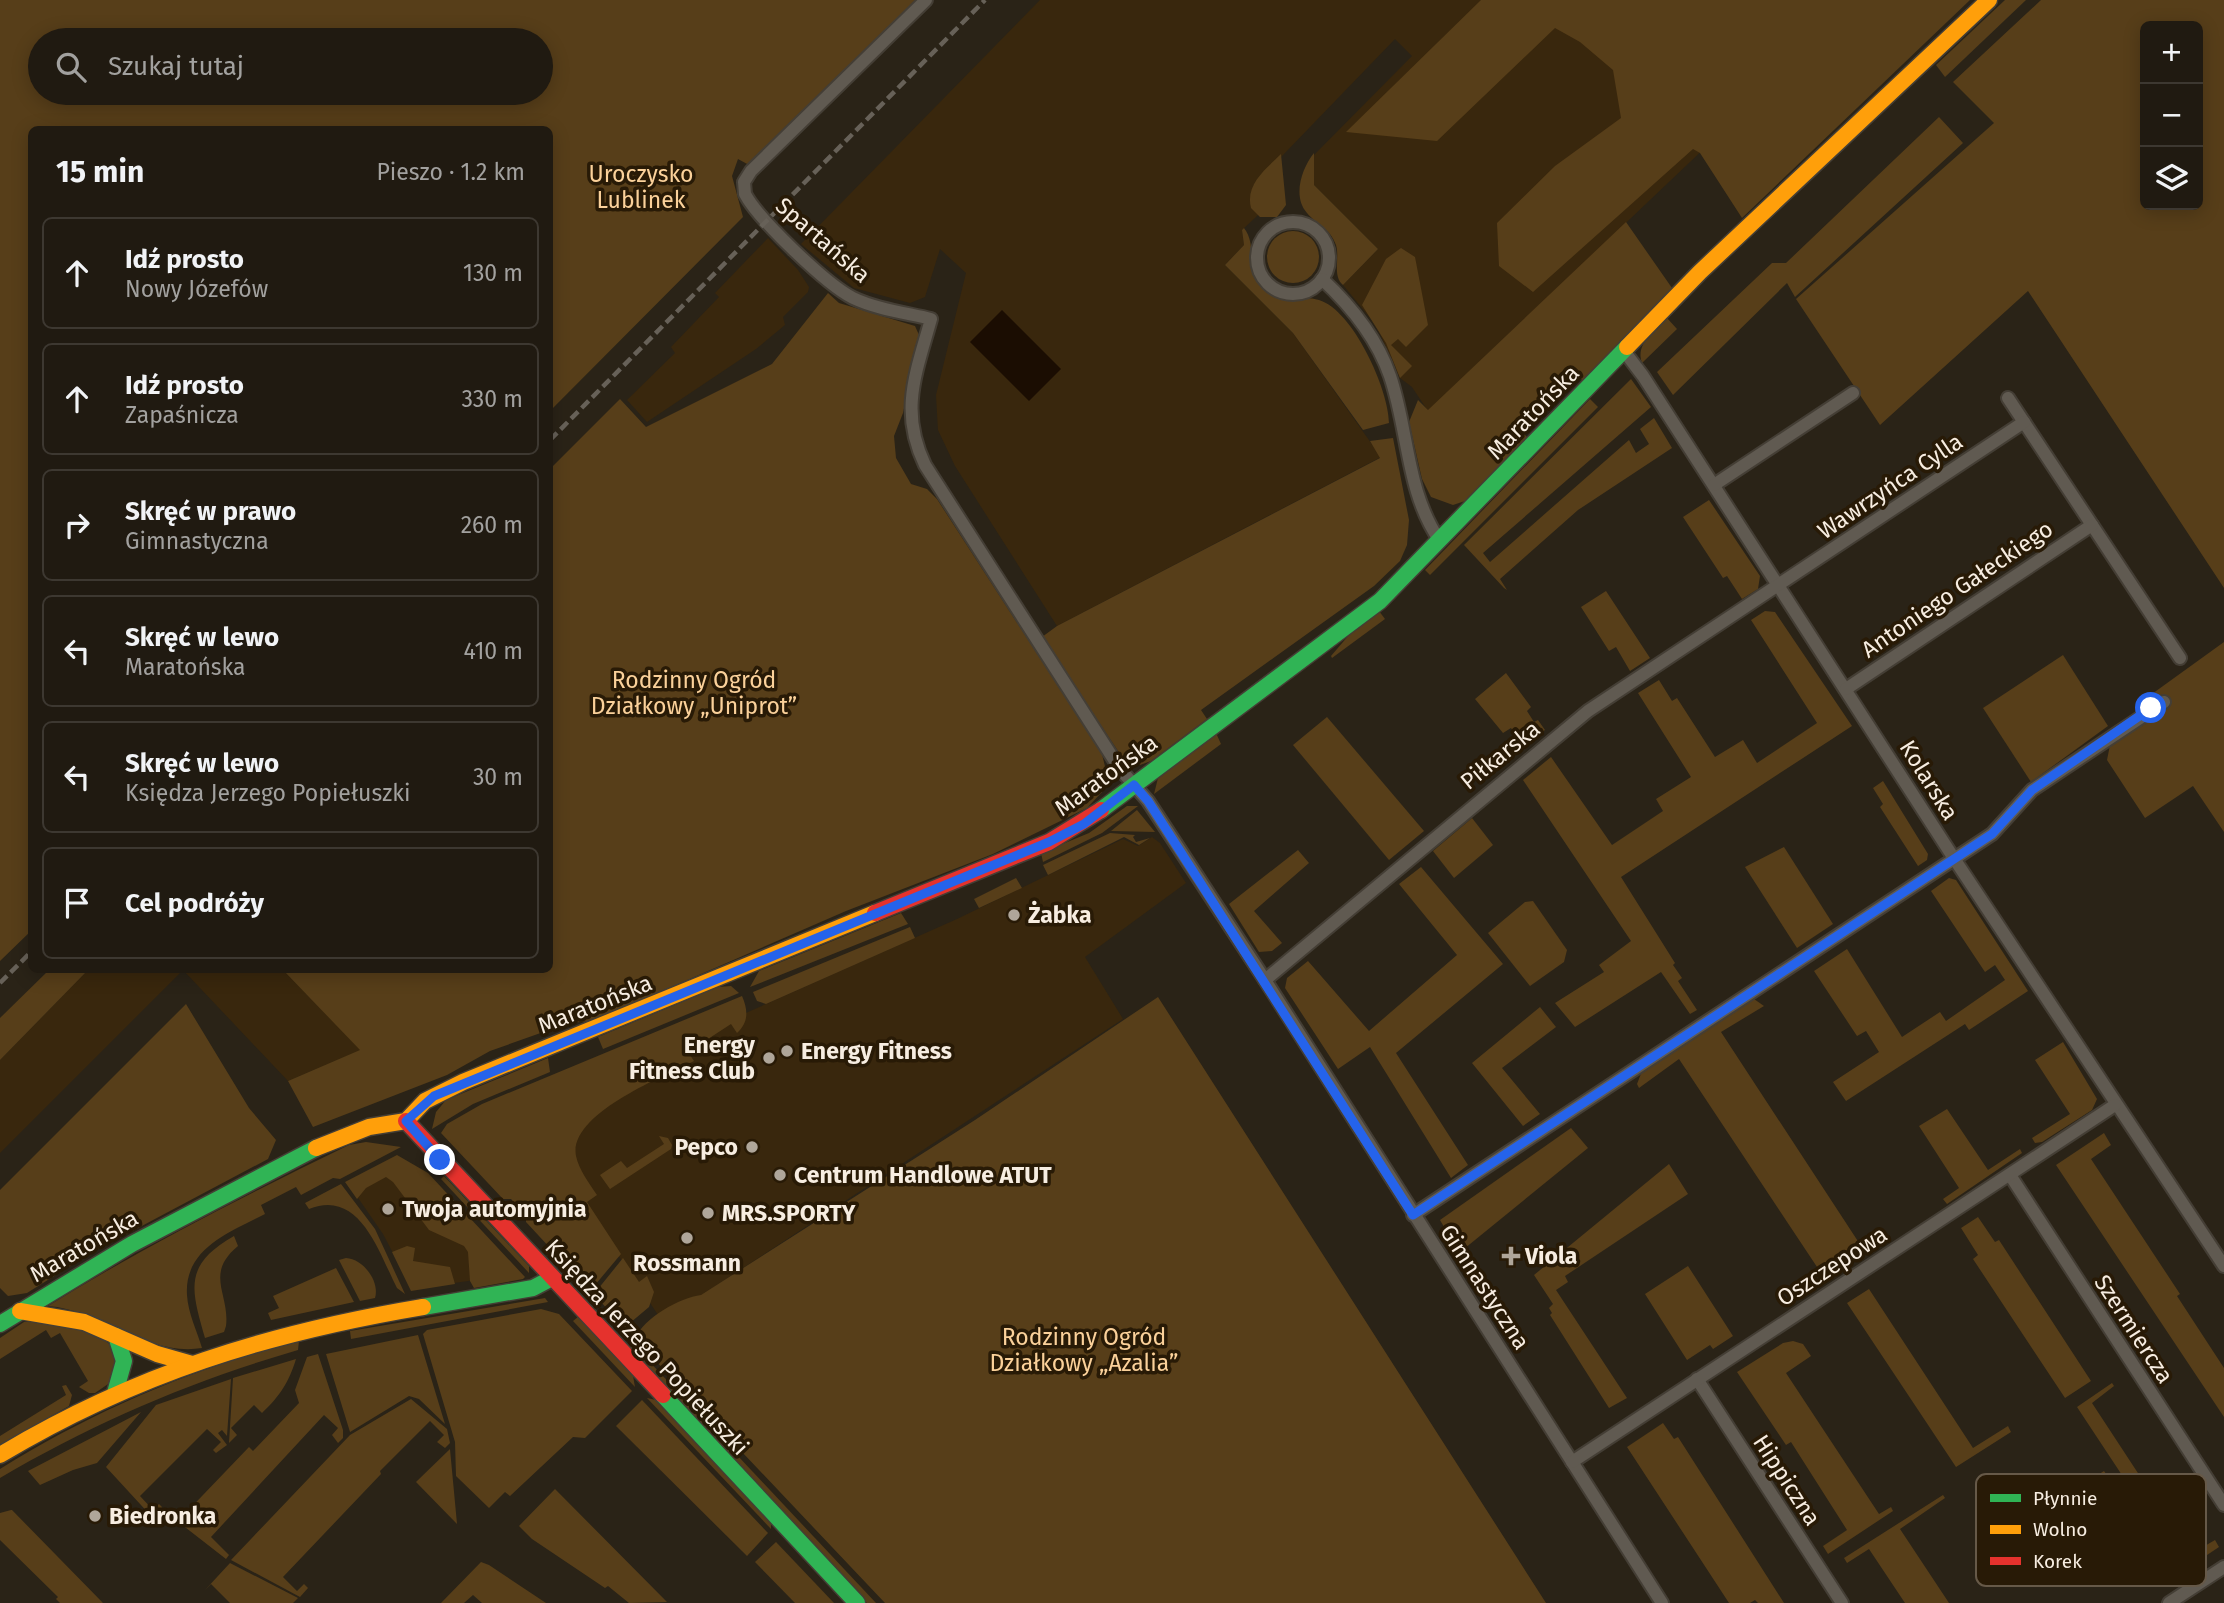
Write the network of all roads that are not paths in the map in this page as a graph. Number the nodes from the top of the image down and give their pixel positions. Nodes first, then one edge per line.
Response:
1 (926, 0) edge
2 (1989, 0) edge
3 (1322, 279) junction
4 (1623, 351) junction
5 (1853, 393) dead end
6 (2008, 398) dead end
7 (2024, 422) junction
8 (1714, 485) junction
9 (2092, 525) junction
10 (1440, 541) junction
11 (1779, 586) junction
12 (2180, 658) dead end
13 (1846, 689) junction
14 (2164, 702) dead end
15 (1120, 769) joint
16 (1134, 785) junction
17 (1955, 860) junction
18 (1265, 980) junction
19 (2116, 1105) junction
20 (406, 1121) junction
21 (2010, 1175) junction
22 (1413, 1215) junction
23 (2224, 1266) edge
24 (552, 1278) junction
25 (20, 1311) junction
26 (0, 1324) edge
27 (116, 1336) junction
28 (191, 1364) junction
29 (1697, 1379) junction
30 (115, 1393) junction
31 (0, 1455) edge
32 (1572, 1462) junction
33 (2204, 1474) edge
34 (2206, 1477) edge
35 (2224, 1505) edge
36 (2224, 1567) edge
37 (2206, 1579) edge
38 (2195, 1586) edge
39 (857, 1603) edge
40 (1662, 1603) edge
41 (1842, 1603) edge
42 (2169, 1603) edge

1 - 15 street, Spartańska
2 - 4 main road, Maratońska
3 - 3 street
3 - 10 street
4 - 8 street, Kolarska
4 - 10 main road, Maratońska
5 - 8 street
6 - 7 street
7 - 9 street
7 - 11 street, Wawrzyńca Cylla
8 - 11 street, Kolarska
9 - 12 street
9 - 13 street, Antoniego Gałeckiego
10 - 16 main road, Maratońska
11 - 13 street, Kolarska
11 - 18 street, Piłkarska
13 - 17 street, Kolarska
14 - 17 street
15 - 16 street, Gimnastyczna
16 - 18 street, Gimnastyczna
16 - 20 main road, Maratońska
17 - 19 street, Kolarska
17 - 22 street
18 - 22 street, Gimnastyczna
19 - 21 street, Oszczepowa
19 - 23 street, Kolarska
20 - 24 main road, Księdza Jerzego Popiełuszki
20 - 25 main road, Maratońska
21 - 29 street, Oszczepowa
21 - 33 street, Szermiercza
22 - 32 street, Gimnastyczna
24 - 28 main road
24 - 39 main road, Księdza Jerzego Popiełuszki
25 - 26 main road, Maratońska
25 - 27 main road, Maratońska
27 - 28 main road, Maratońska
27 - 30 main road
28 - 30 main road
29 - 32 street, Oszczepowa
29 - 41 street, Hippiczna
30 - 31 main road
32 - 40 street, Gimnastyczna
34 - 35 street, Szermiercza
36 - 37 street
38 - 42 street

